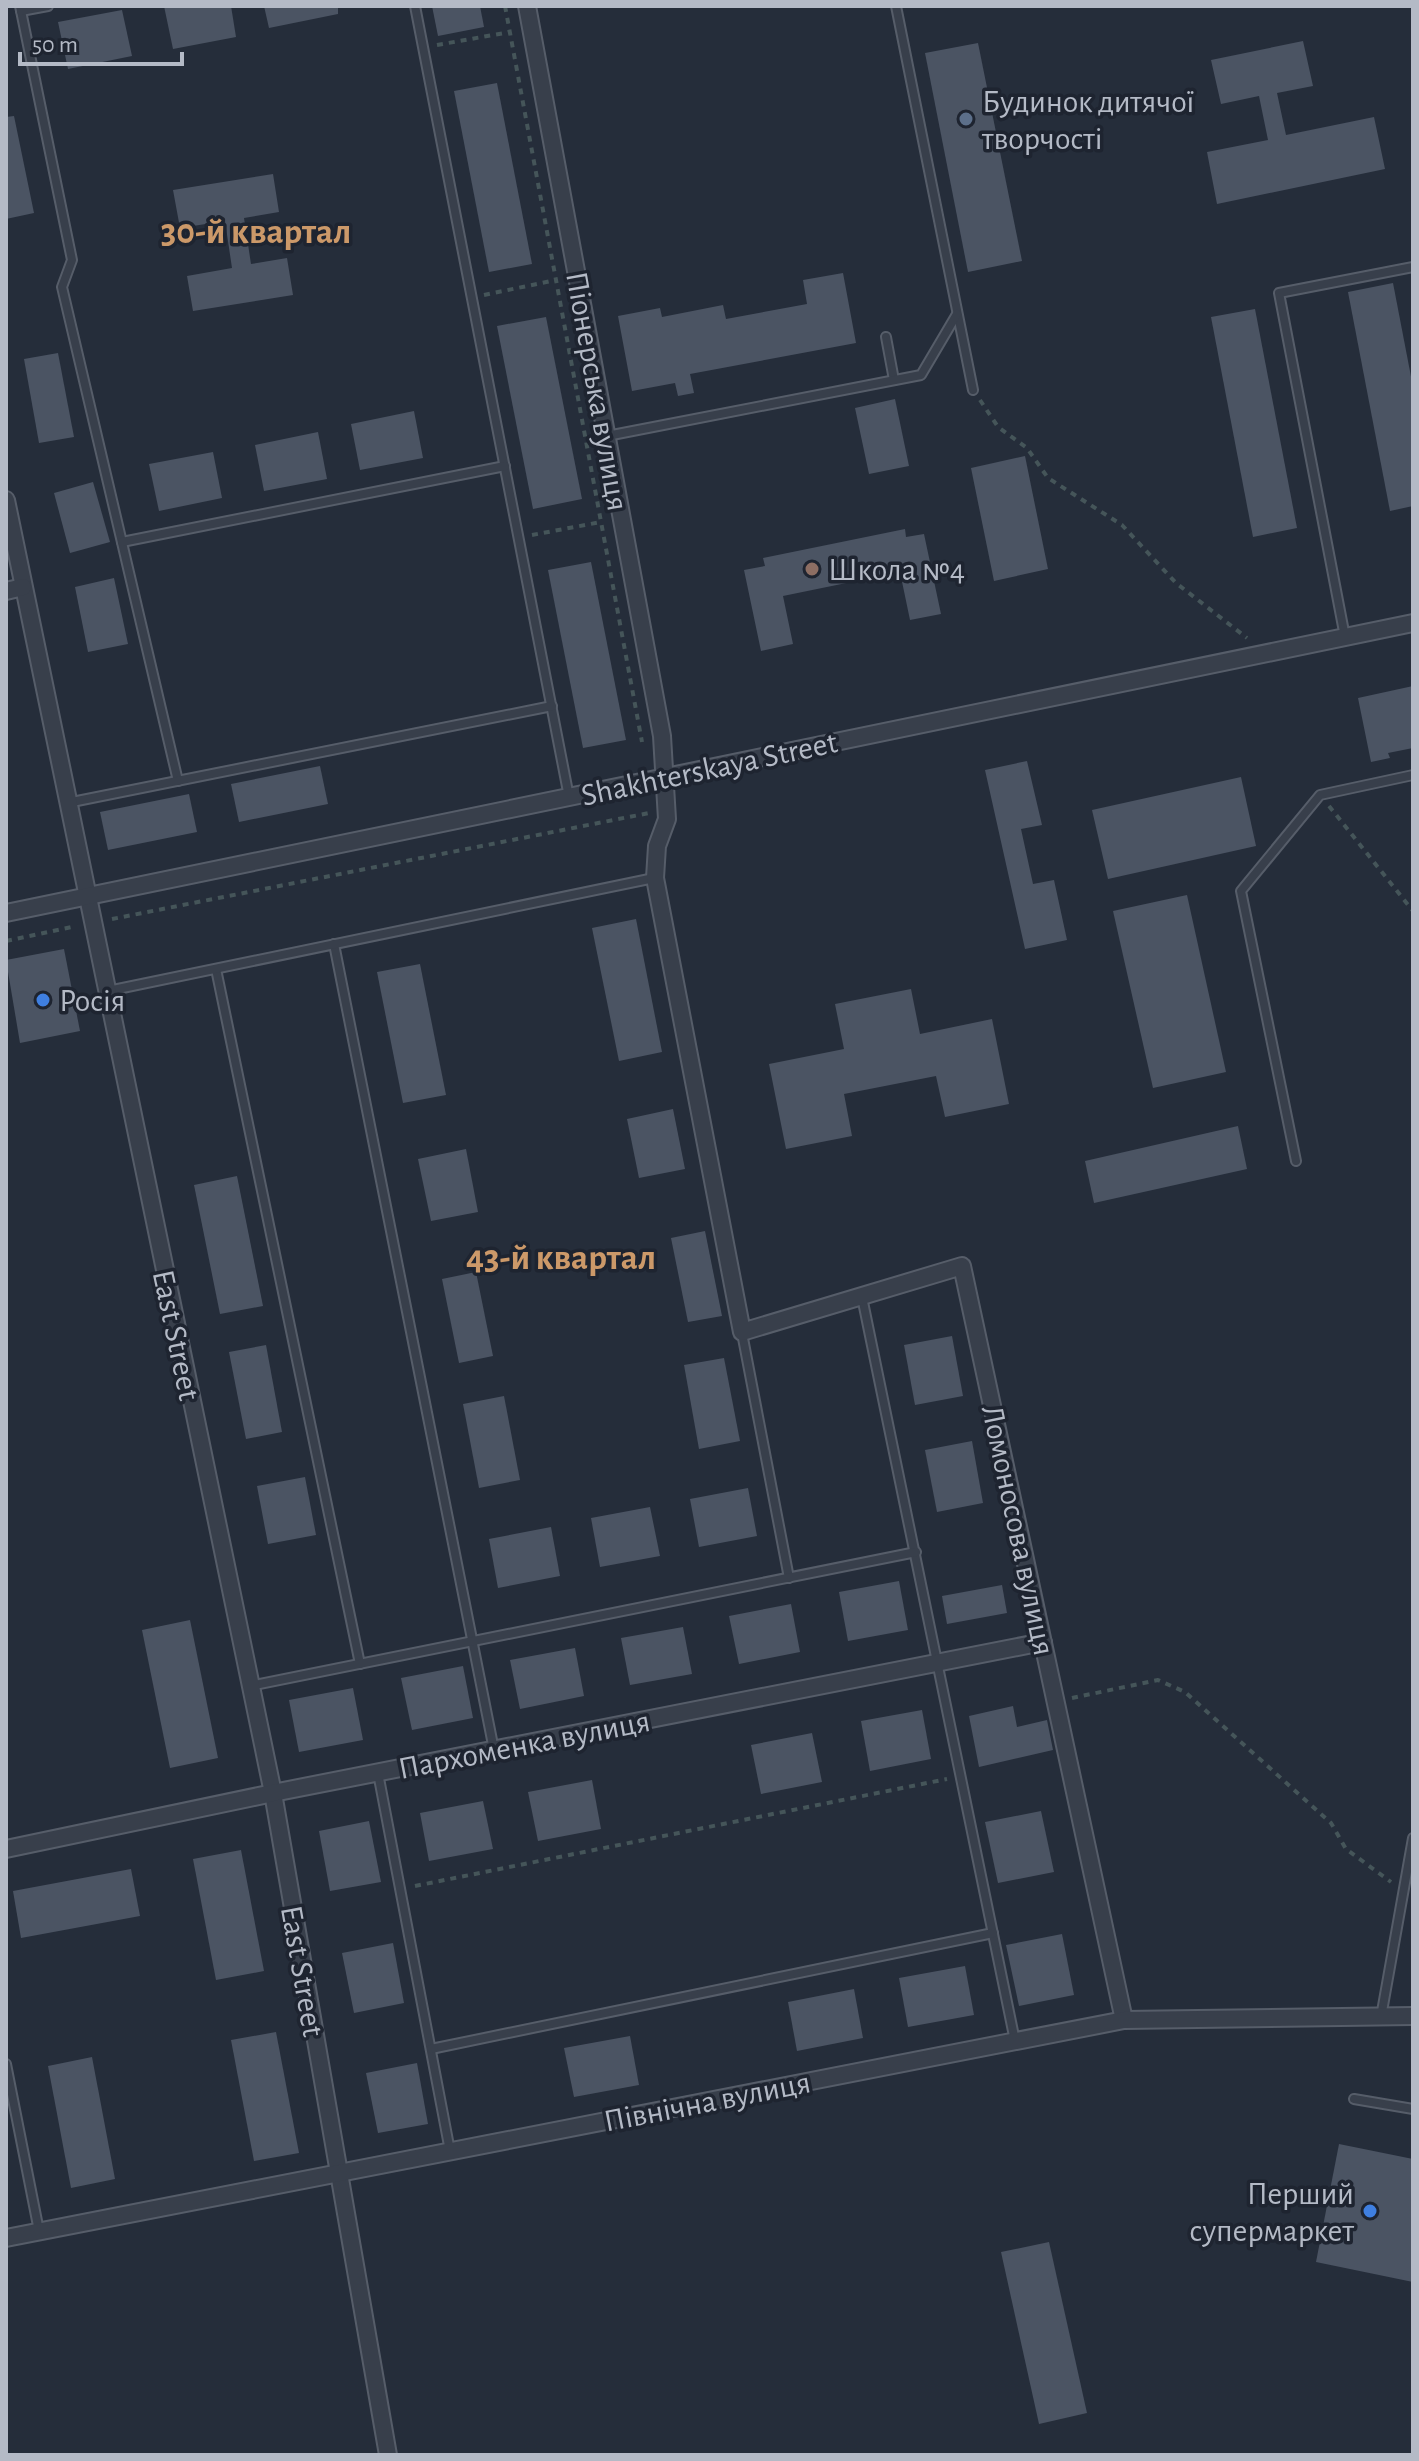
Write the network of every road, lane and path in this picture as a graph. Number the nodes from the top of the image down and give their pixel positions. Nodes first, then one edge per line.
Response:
1 (48, 6) edge
2 (415, 6) edge
3 (505, 6) edge
4 (527, 6) edge
5 (896, 6) edge
6 (21, 9) edge
7 (510, 32) junction
8 (423, 48) junction
9 (1413, 267) edge
10 (556, 280) junction
11 (472, 297) junction
12 (957, 313) junction
13 (886, 337) dead end
14 (894, 380) junction
15 (973, 390) joint
16 (606, 436) junction
17 (505, 466) junction
18 (6, 500) edge
19 (601, 522) junction
20 (519, 538) junction
21 (122, 542) junction
22 (14, 589) edge
23 (1413, 623) edge
24 (1345, 637) junction
25 (1247, 638) dead end
26 (552, 706) junction
27 (644, 753) dead end
28 (1413, 775) edge
29 (665, 777) junction
30 (178, 781) junction
31 (1320, 795) junction
32 (569, 797) junction
33 (67, 803) junction
34 (667, 809) junction
35 (655, 878) junction
36 (86, 897) junction
37 (1413, 911) edge
38 (6, 913) edge
39 (92, 923) junction
40 (6, 941) edge
41 (334, 944) junction
42 (216, 969) junction
43 (106, 992) junction
44 (1296, 1161) dead end
45 (862, 1296) junction
46 (742, 1332) junction
47 (916, 1552) junction
48 (789, 1578) junction
49 (472, 1642) junction
50 (1043, 1642) junction
51 (939, 1663) junction
52 (360, 1664) junction
53 (250, 1686) junction
54 (1055, 1701) junction
55 (494, 1750) junction
56 (378, 1773) junction
57 (961, 1776) junction
58 (273, 1793) junction
59 (1413, 1838) edge
60 (6, 1849) edge
61 (400, 1889) junction
62 (1404, 1891) junction
63 (993, 1933) junction
64 (1413, 2016) edge
65 (1381, 2017) junction
66 (1124, 2020) junction
67 (1015, 2041) junction
68 (431, 2049) junction
69 (6, 2064) edge
70 (1354, 2099) dead end
71 (1413, 2109) edge
72 (450, 2151) junction
73 (338, 2172) junction
74 (39, 2231) junction
75 (6, 2238) edge
76 (388, 2455) edge

1 - 6 lane
2 - 8 lane
3 - 7 path
4 - 16 street, Піонерська вулиця
5 - 12 lane
6 - 21 lane
7 - 8 path
7 - 10 path
8 - 11 lane
9 - 24 lane
10 - 11 path
10 - 19 path
11 - 17 lane
12 - 14 lane
12 - 15 lane
13 - 14 lane
14 - 16 lane
15 - 25 path
16 - 29 street, Піонерська вулиця
17 - 20 lane
17 - 21 lane
18 - 22 street, East Street
19 - 20 path
19 - 27 path
20 - 26 lane
21 - 30 lane
22 - 33 street, East Street
23 - 24 street, Shakhterskaya Street
24 - 29 street, Shakhterskaya Street
26 - 30 lane
26 - 32 lane
28 - 31 lane
29 - 32 street, Shakhterskaya Street
29 - 34 street, Піонерська вулиця
30 - 33 lane
31 - 37 path
31 - 44 lane
32 - 36 street, Shakhterskaya Street
33 - 36 street, East Street
34 - 35 street, Піонерська вулиця
34 - 39 path
35 - 41 lane
35 - 46 street, Піонерська вулиця
36 - 38 street, Shakhterskaya Street
36 - 39 street, East Street
39 - 40 path
39 - 43 street, East Street
41 - 42 lane
41 - 49 lane
42 - 43 lane
42 - 52 lane
43 - 53 street, East Street
45 - 46 street, Ломоносова вулиця
45 - 47 lane
45 - 50 street, Ломоносова вулиця
46 - 48 lane
47 - 48 lane
47 - 51 lane
48 - 49 lane
49 - 52 lane
49 - 55 lane
50 - 51 street, Пархоменка вулиця
50 - 54 street, Ломоносова вулиця
51 - 55 street, Пархоменка вулиця
51 - 57 lane
52 - 53 lane
53 - 58 street, East Street
54 - 62 path
54 - 66 street, Ломоносова вулиця
55 - 56 street, Пархоменка вулиця
56 - 58 street, Пархоменка вулиця
56 - 61 lane
57 - 61 path
57 - 63 lane
58 - 60 street, Пархоменка вулиця
58 - 73 street, East Street
59 - 62 lane
61 - 68 lane
62 - 65 lane
63 - 67 lane
63 - 68 lane
64 - 65 street, Північна вулиця
65 - 66 street, Північна вулиця
66 - 67 street, Північна вулиця
67 - 72 street, Північна вулиця
68 - 72 lane
69 - 74 lane
70 - 71 lane
72 - 73 street, Північна вулиця
73 - 74 street, Північна вулиця
73 - 76 street, East Street
74 - 75 street, Північна вулиця

